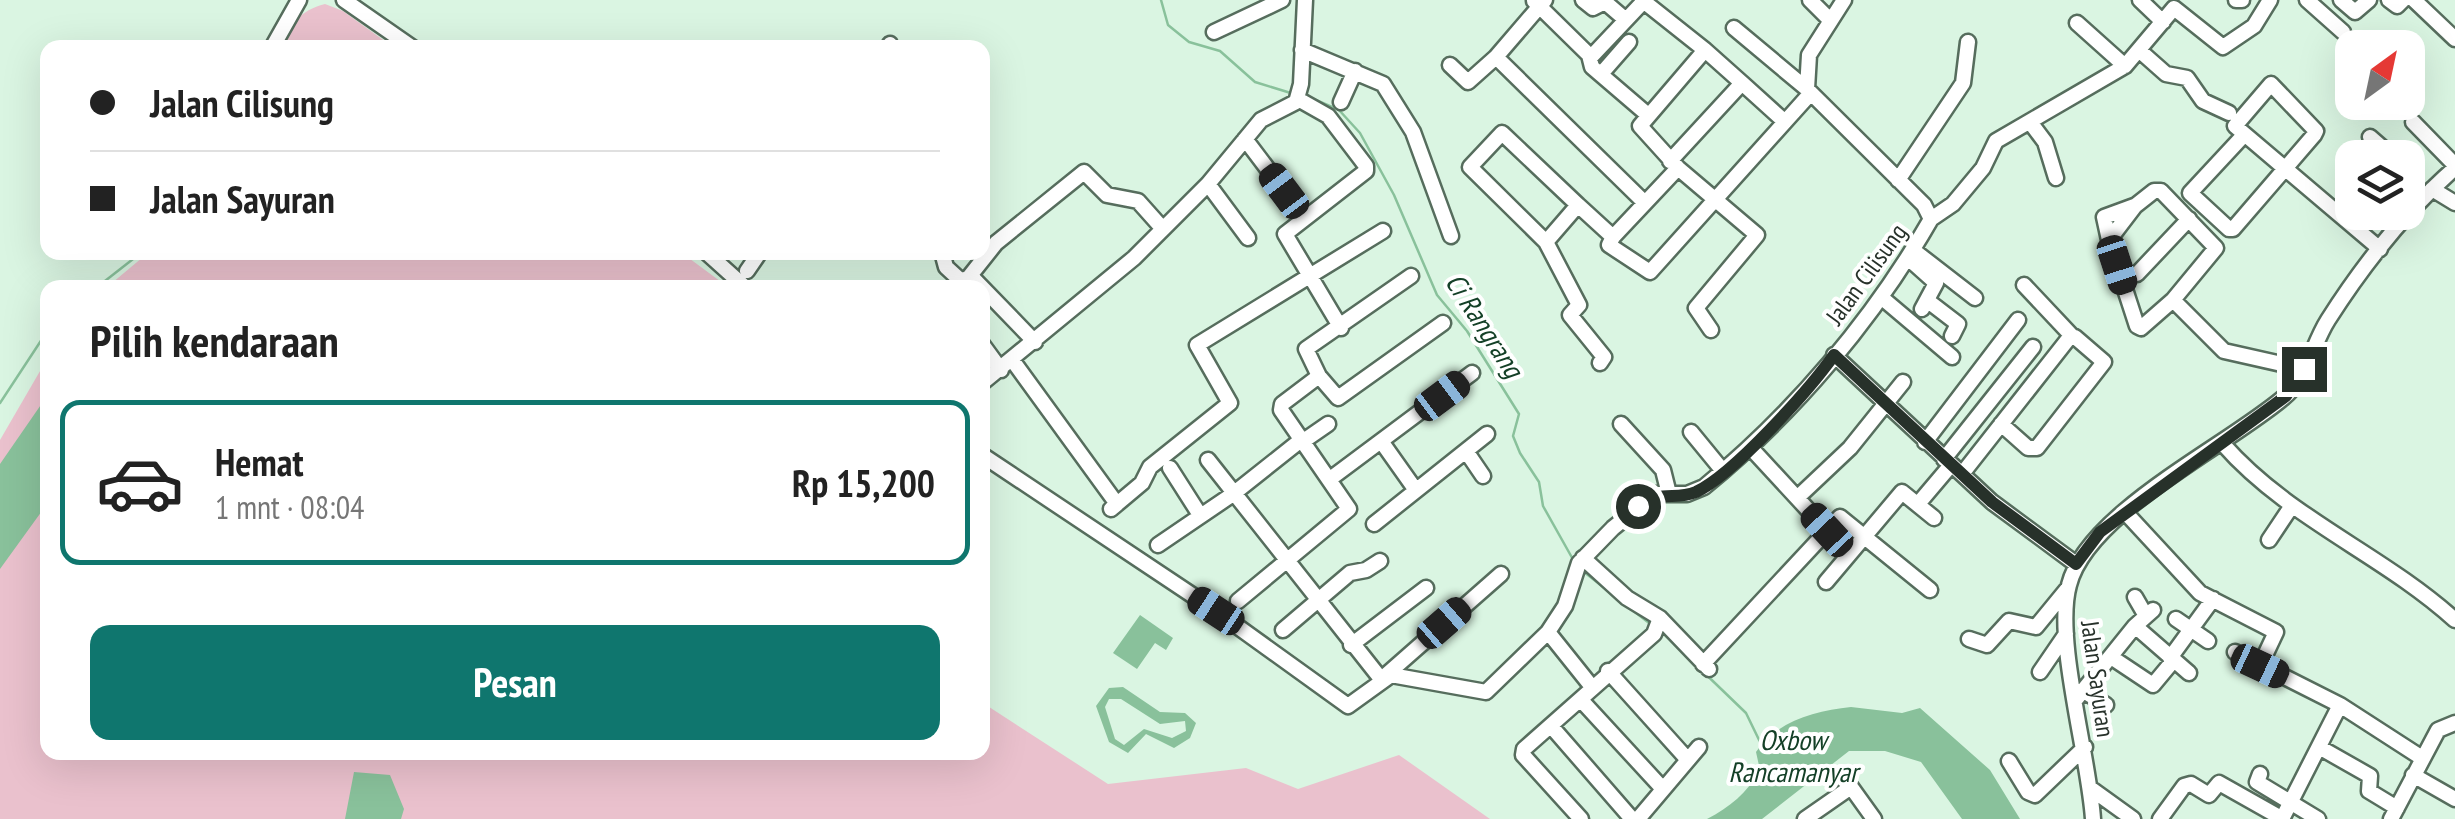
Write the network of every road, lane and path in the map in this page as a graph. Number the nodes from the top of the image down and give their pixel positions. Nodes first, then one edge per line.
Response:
1 (299, 0) edge
2 (344, 0) edge
3 (1305, 0) edge
4 (1583, 0) edge
5 (1810, 0) edge
6 (2140, 0) edge
7 (2160, 0) edge
8 (2270, 0) edge
9 (2307, 0) edge
10 (2341, 0) edge
11 (2369, 0) edge
12 (2389, 0) edge
13 (2403, 0) edge
14 (2414, 0) edge
15 (2441, 0) edge
16 (1642, 1) edge
17 (1841, 1) edge
18 (1273, 2) edge
19 (1539, 2) edge
20 (2428, 14) junction
21 (1829, 19) junction
22 (1626, 20) junction
23 (2165, 20) junction
24 (2077, 23) dead end
25 (1734, 28) dead end
26 (2341, 30) edge
27 (1214, 32) dead end
28 (2455, 39) edge
29 (276, 40) edge
30 (402, 40) edge
31 (1629, 42) dead end
32 (1968, 42) dead end
33 (1302, 50) junction
34 (1704, 50) junction
35 (2140, 51) junction
36 (1496, 57) junction
37 (1590, 57) junction
38 (1450, 65) dead end
39 (2125, 66) junction
40 (1356, 70) junction
41 (1601, 74) junction
42 (1742, 83) junction
43 (1299, 92) junction
44 (1808, 92) junction
45 (1341, 102) dead end
46 (1648, 114) junction
47 (2229, 114) dead end
48 (1784, 121) junction
49 (2030, 122) junction
50 (2413, 122) dead end
51 (2243, 136) junction
52 (2370, 137) dead end
53 (1245, 139) junction
54 (2373, 140) edge
55 (1674, 164) junction
56 (2455, 167) edge
57 (2283, 170) junction
58 (2056, 178) dead end
59 (1898, 180) junction
60 (1208, 184) junction
61 (2432, 189) junction
62 (2425, 194) edge
63 (1714, 198) junction
64 (1645, 203) junction
65 (2455, 203) edge
66 (1578, 206) junction
67 (1304, 217) junction
68 (1932, 219) junction
69 (2189, 219) junction
70 (1163, 229) junction
71 (2393, 230) edge
72 (1383, 231) dead end
73 (1451, 236) dead end
74 (1613, 237) junction
75 (1248, 238) dead end
76 (1546, 242) junction
77 (2380, 248) junction
78 (990, 250) edge
79 (1911, 254) junction
80 (715, 260) edge
81 (754, 260) edge
82 (944, 260) edge
83 (982, 260) edge
84 (746, 271) dead end
85 (2137, 274) dead end
86 (1310, 275) junction
87 (969, 276) junction
88 (1411, 276) dead end
89 (737, 280) edge
90 (973, 280) edge
91 (2024, 285) dead end
92 (990, 297) edge
93 (1881, 298) junction
94 (1975, 298) dead end
95 (2173, 300) junction
96 (2018, 320) dead end
97 (1443, 323) dead end
98 (1340, 328) junction
99 (1711, 330) dead end
100 (1952, 336) dead end
101 (2072, 336) junction
102 (1035, 342) junction
103 (2033, 347) dead end
104 (990, 350) edge
105 (1834, 355) junction
106 (1952, 357) dead end
107 (1600, 363) dead end
108 (1008, 365) junction
109 (2304, 369) junction
110 (1472, 373) dead end
111 (1319, 376) junction
112 (990, 377) edge
113 (1903, 382) dead end
114 (1885, 406) junction
115 (1328, 424) dead end
116 (1621, 424) dead end
117 (2001, 424) junction
118 (1691, 432) dead end
119 (1487, 434) dead end
120 (1302, 441) junction
121 (1381, 441) junction
122 (1925, 442) junction
123 (2223, 444) junction
124 (1750, 447) junction
125 (1466, 452) junction
126 (990, 460) edge
127 (1208, 460) dead end
128 (1952, 466) junction
129 (1170, 468) dead end
130 (1723, 471) junction
131 (1484, 476) dead end
132 (1330, 480) junction
133 (1416, 488) junction
134 (1234, 494) junction
135 (1670, 494) junction
136 (1797, 498) junction
137 (1918, 504) junction
138 (2292, 507) junction
139 (2125, 512) junction
140 (1200, 515) junction
141 (1934, 518) dead end
142 (1374, 524) dead end
143 (1827, 530) junction
144 (1865, 533) junction
145 (2268, 540) dead end
146 (1158, 545) dead end
147 (1847, 552) junction
148 (1380, 560) dead end
149 (1285, 563) junction
150 (2076, 564) junction
151 (1578, 565) junction
152 (1500, 574) dead end
153 (1826, 582) dead end
154 (1426, 588) dead end
155 (2068, 588) junction
156 (1930, 590) dead end
157 (2134, 597) dead end
158 (2213, 599) junction
159 (1238, 601) dead end
160 (1316, 602) junction
161 (2144, 617) junction
162 (2176, 620) dead end
163 (2455, 620) edge
164 (1658, 626) junction
165 (2192, 629) junction
166 (1283, 630) dead end
167 (1548, 632) junction
168 (2066, 634) junction
169 (1969, 639) dead end
170 (2208, 641) dead end
171 (1352, 645) junction
172 (2234, 652) dead end
173 (2110, 657) junction
174 (2172, 659) junction
175 (2260, 666) junction
176 (1608, 672) junction
177 (2040, 672) dead end
178 (2189, 672) dead end
179 (1382, 678) junction
180 (1592, 687) junction
181 (2080, 694) junction
182 (1582, 700) junction
183 (2106, 705) dead end
184 (2340, 705) junction
185 (2455, 722) edge
186 (1550, 726) junction
187 (1699, 747) dead end
188 (2084, 748) junction
189 (2319, 748) junction
190 (2422, 758) junction
191 (1688, 760) junction
192 (2009, 761) dead end
193 (2260, 774) dead end
194 (2413, 775) junction
195 (2090, 788) junction
196 (1663, 789) junction
197 (2455, 799) edge
198 (2291, 802) junction
199 (2394, 813) edge
200 (1581, 819) edge
201 (1635, 819) edge
202 (1805, 819) edge
203 (1874, 819) edge
204 (2093, 819) edge
205 (2133, 819) edge
206 (2160, 819) edge
207 (2282, 819) edge
208 (2318, 819) edge

1 - 29 street
2 - 30 street
3 - 33 street
4 - 22 street
5 - 21 street
6 - 23 street
7 - 23 street
8 - 23 street
9 - 26 street
10 - 11 street
12 - 13 street
14 - 20 street
15 - 20 street
16 - 22 street
16 - 34 street
17 - 21 street
18 - 27 street
19 - 36 street
19 - 37 street
20 - 28 street
21 - 44 street
22 - 37 street
23 - 35 street
24 - 39 street
25 - 44 street, Jalan Cilisung
31 - 41 street
32 - 59 street
33 - 40 street
33 - 43 street
34 - 42 street
34 - 46 street
35 - 39 street
35 - 47 street
36 - 38 street
36 - 64 street
37 - 41 street
39 - 49 street
40 - 45 street
40 - 73 street
41 - 46 street
42 - 48 street
42 - 55 street
43 - 53 street
43 - 67 street
44 - 48 street
44 - 59 street, Jalan Cilisung
46 - 55 street
48 - 63 street
49 - 58 street
49 - 68 street
50 - 56 street
51 - 57 street
51 - 57 street
51 - 57 street
52 - 54 street
53 - 60 street
53 - 67 street
55 - 63 street
55 - 64 street
56 - 61 street, Jalan Sayuran
57 - 77 street
59 - 68 street, Jalan Cilisung
60 - 70 street
60 - 75 street
61 - 62 street, Jalan Sayuran
61 - 65 street
63 - 74 street
63 - 99 street
64 - 74 street
66 - 74 street
66 - 76 street
66 - 76 street
67 - 86 street
68 - 79 street, Jalan Cilisung
69 - 85 street
69 - 95 street
69 - 95 street
70 - 78 street
70 - 102 street
71 - 77 street, Jalan Sayuran
72 - 86 street
76 - 107 street
77 - 109 street, Jalan Sayuran
79 - 93 street, Jalan Cilisung
79 - 94 street
79 - 100 street
80 - 89 street
81 - 84 street
82 - 87 street
83 - 87 street
86 - 98 street
86 - 108 street
87 - 90 street
88 - 98 street
91 - 101 street
92 - 102 street
93 - 105 street, Jalan Cilisung
93 - 106 street
95 - 109 street
96 - 122 street
97 - 111 street
98 - 111 street
101 - 117 street
101 - 117 street
102 - 108 street
103 - 128 street
104 - 108 street
105 - 114 street
105 - 124 street, Jalan Cilisung
108 - 112 street
109 - 123 street, Jalan Sayuran
110 - 121 street
111 - 120 street
113 - 114 street
114 - 122 street
114 - 136 street
115 - 120 street
116 - 135 street
117 - 128 street
118 - 130 street
119 - 125 street
120 - 132 street
120 - 134 street
121 - 132 street
121 - 133 street
122 - 128 street
123 - 138 street
123 - 139 street, Jalan Sayuran
124 - 130 street, Jalan Cilisung
124 - 136 street
125 - 131 street
125 - 133 street
126 - 179 street
127 - 134 street
128 - 137 street
128 - 150 street
129 - 140 street
130 - 135 street, Jalan Cilisung
132 - 149 street
133 - 142 street
134 - 140 street
134 - 149 street
135 - 151 street, Jalan Cilisung
136 - 143 street
137 - 141 street
137 - 144 street
138 - 145 street
138 - 163 street
139 - 150 street, Jalan Sayuran
139 - 158 street
140 - 146 street
143 - 144 street
143 - 147 street
143 - 164 street
144 - 147 street
144 - 156 street
147 - 153 street
148 - 160 street
149 - 159 street
149 - 160 street
150 - 155 street, Jalan Sayuran
151 - 164 street
151 - 167 street
152 - 179 street
154 - 171 street
155 - 168 street, Jalan Sayuran
155 - 169 street
157 - 161 street
158 - 165 street
158 - 175 street
160 - 166 street
160 - 171 street
161 - 173 street
161 - 174 street
162 - 165 street
164 - 176 street
165 - 170 street
165 - 174 street
167 - 179 street
167 - 180 street
168 - 177 street
168 - 181 street, Jalan Sayuran
171 - 179 street
172 - 175 street
173 - 174 street
173 - 181 street
174 - 178 street
175 - 184 street
176 - 180 street
176 - 191 street
180 - 182 street
181 - 183 street
181 - 188 street, Jalan Sayuran
182 - 186 street
182 - 196 street
184 - 189 street
184 - 190 street
185 - 190 street
186 - 200 street
186 - 201 street
187 - 191 street
188 - 192 street
188 - 195 street, Jalan Sayuran
189 - 198 street
189 - 199 street
190 - 194 street
191 - 196 street
193 - 198 street
194 - 197 street
194 - 199 street
195 - 204 street, Jalan Sayuran
195 - 205 street
196 - 201 street
198 - 207 street
198 - 208 street
202 - 203 street
206 - 207 street

